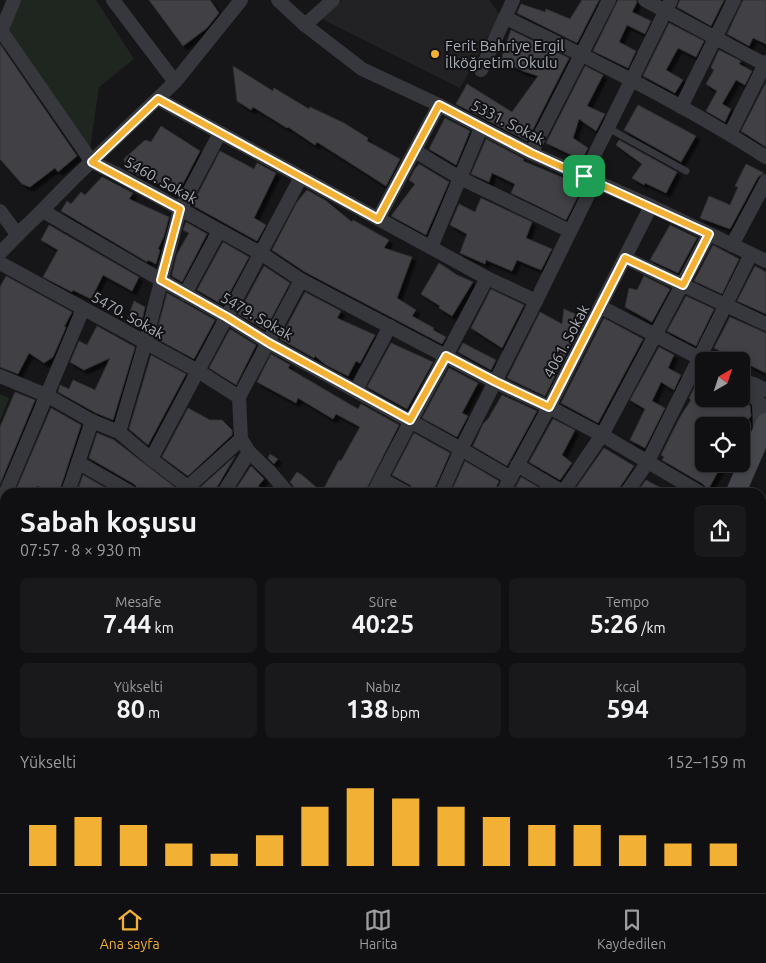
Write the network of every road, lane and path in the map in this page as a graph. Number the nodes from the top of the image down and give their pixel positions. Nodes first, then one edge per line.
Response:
1 (14, 0) edge
2 (113, 0) edge
3 (241, 0) edge
4 (278, 0) edge
5 (333, 0) edge
6 (513, 0) edge
7 (609, 0) edge
8 (644, 0) edge
9 (734, 0) edge
10 (668, 5) edge
11 (506, 18) junction
12 (305, 25) junction
13 (715, 37) junction
14 (582, 54) junction
15 (766, 63) edge
16 (481, 70) dead end
17 (632, 80) junction
18 (175, 82) junction
19 (158, 99) junction
20 (439, 105) junction
21 (681, 107) junction
22 (482, 128) junction
23 (608, 128) junction
24 (220, 132) junction
25 (730, 134) junction
26 (415, 151) junction
27 (531, 153) junction
28 (766, 157) edge
29 (92, 162) junction
30 (686, 171) dead end
31 (301, 177) junction
32 (460, 178) junction
33 (589, 179) junction
34 (766, 181) edge
35 (762, 201) edge
36 (651, 206) junction
37 (180, 209) junction
38 (0, 212) edge
39 (378, 219) junction
40 (219, 230) junction
41 (570, 231) junction
42 (17, 234) junction
43 (709, 234) junction
44 (732, 245) junction
45 (431, 247) junction
46 (0, 254) edge
47 (262, 254) junction
48 (751, 254) junction
49 (625, 258) junction
50 (766, 261) edge
51 (0, 263) edge
52 (487, 278) junction
53 (161, 280) junction
54 (301, 280) junction
55 (683, 285) junction
56 (185, 294) junction
57 (536, 301) junction
58 (725, 305) junction
59 (601, 307) junction
60 (83, 309) junction
61 (227, 317) junction
62 (766, 324) edge
63 (390, 326) junction
64 (656, 335) junction
65 (145, 343) junction
66 (269, 343) junction
67 (705, 352) edge
68 (695, 355) edge
69 (446, 356) junction
70 (198, 372) junction
71 (695, 372) edge
72 (0, 376) edge
73 (496, 382) junction
74 (750, 382) edge
75 (764, 389) edge
76 (356, 390) junction
77 (750, 391) edge
78 (48, 396) junction
79 (240, 397) junction
80 (763, 406) edge
81 (549, 407) junction
82 (410, 420) junction
83 (92, 421) junction
84 (766, 423) edge
85 (119, 432) junction
86 (602, 435) junction
87 (241, 439) junction
88 (762, 446) edge
89 (461, 449) junction
90 (249, 452) junction
91 (152, 459) junction
92 (79, 463) junction
93 (647, 463) junction
94 (518, 465) junction
95 (511, 478) junction
96 (381, 479) junction
97 (8, 488) edge
98 (70, 488) edge
99 (123, 488) edge
100 (226, 488) edge
101 (284, 488) edge
102 (376, 488) edge
103 (398, 488) edge
104 (444, 488) edge
105 (505, 488) edge
106 (556, 488) edge
107 (566, 488) edge
108 (630, 488) edge
109 (692, 488) edge
110 (739, 488) edge

1 - 29 street, 5460. Sokak
2 - 18 street
3 - 18 street
4 - 12 street, 5331. Sokak
5 - 12 street
6 - 11 street
7 - 14 street
8 - 10 street
9 - 13 street
10 - 13 street
10 - 17 street
11 - 14 street
11 - 16 street
12 - 20 street, 5331. Sokak
13 - 15 street
13 - 21 street
14 - 17 street
14 - 27 street
15 - 25 street
17 - 21 street
17 - 23 street
18 - 19 street
19 - 24 street
19 - 29 street
20 - 22 street, 5331. Sokak
20 - 26 street
21 - 25 street
22 - 27 street, 5331. Sokak
22 - 32 street
23 - 30 lane
23 - 33 street
24 - 31 street
24 - 37 street
25 - 28 street
26 - 32 street
26 - 39 street
27 - 33 street, 5331. Sokak
29 - 37 street, 5460. Sokak
29 - 42 street
31 - 39 street
31 - 47 street
32 - 41 street
32 - 45 street
33 - 36 street, 5331. Sokak
33 - 41 street
34 - 35 street
35 - 44 street
36 - 43 street, 5331. Sokak
36 - 49 street
37 - 40 street, 5460. Sokak
37 - 53 street
38 - 42 street
39 - 45 street
40 - 47 street, 5460. Sokak
40 - 56 street
41 - 57 street
42 - 46 street
42 - 53 street, 5479. Sokak
43 - 44 street, 5331. Sokak
43 - 55 street
44 - 48 street, 5331. Sokak
45 - 52 street
47 - 54 street, 5460. Sokak
47 - 61 street
48 - 50 street, 5331. Sokak
48 - 58 street
49 - 55 street
49 - 59 street
51 - 60 street, 5470. Sokak
52 - 57 street
52 - 69 street
53 - 56 street, 5479. Sokak
53 - 65 street
54 - 63 street, 5460. Sokak
54 - 66 street
55 - 58 street
55 - 64 street
56 - 61 street, 5479. Sokak
57 - 73 street
58 - 62 street
58 - 67 street
59 - 64 street, 4061. Sokak
59 - 81 street, 4061. Sokak
60 - 65 street, 5470. Sokak
60 - 78 street
61 - 66 street, 5479. Sokak
61 - 70 street
63 - 69 street, 5460. Sokak
63 - 76 street
64 - 68 street, 4061. Sokak
64 - 86 street
65 - 70 street, 5470. Sokak
65 - 85 street
66 - 76 street, 5479. Sokak
66 - 79 street
69 - 73 street, 5460. Sokak
69 - 82 street
70 - 79 street, 5470. Sokak
70 - 91 street
71 - 93 street
72 - 78 street
73 - 81 street, 5460. Sokak
73 - 89 street
74 - 75 street
76 - 82 street, 5479. Sokak
77 - 80 street
78 - 83 street
78 - 97 street
79 - 87 street
80 - 88 street
81 - 86 street, 5460. Sokak
81 - 94 street, 4061. Sokak
82 - 89 street, 5479. Sokak
82 - 96 street
83 - 85 street
83 - 92 street
84 - 88 main road
85 - 91 street
86 - 93 street, 5460. Sokak
86 - 107 street
87 - 90 street
87 - 91 street
88 - 110 main road
89 - 95 street, 5479. Sokak
89 - 104 street
90 - 100 street
90 - 101 street
92 - 98 street
92 - 99 street
93 - 108 street
93 - 109 street, 5460. Sokak
94 - 95 street, 4061. Sokak
94 - 106 street
95 - 105 street, 4061. Sokak
96 - 102 street
96 - 103 street

